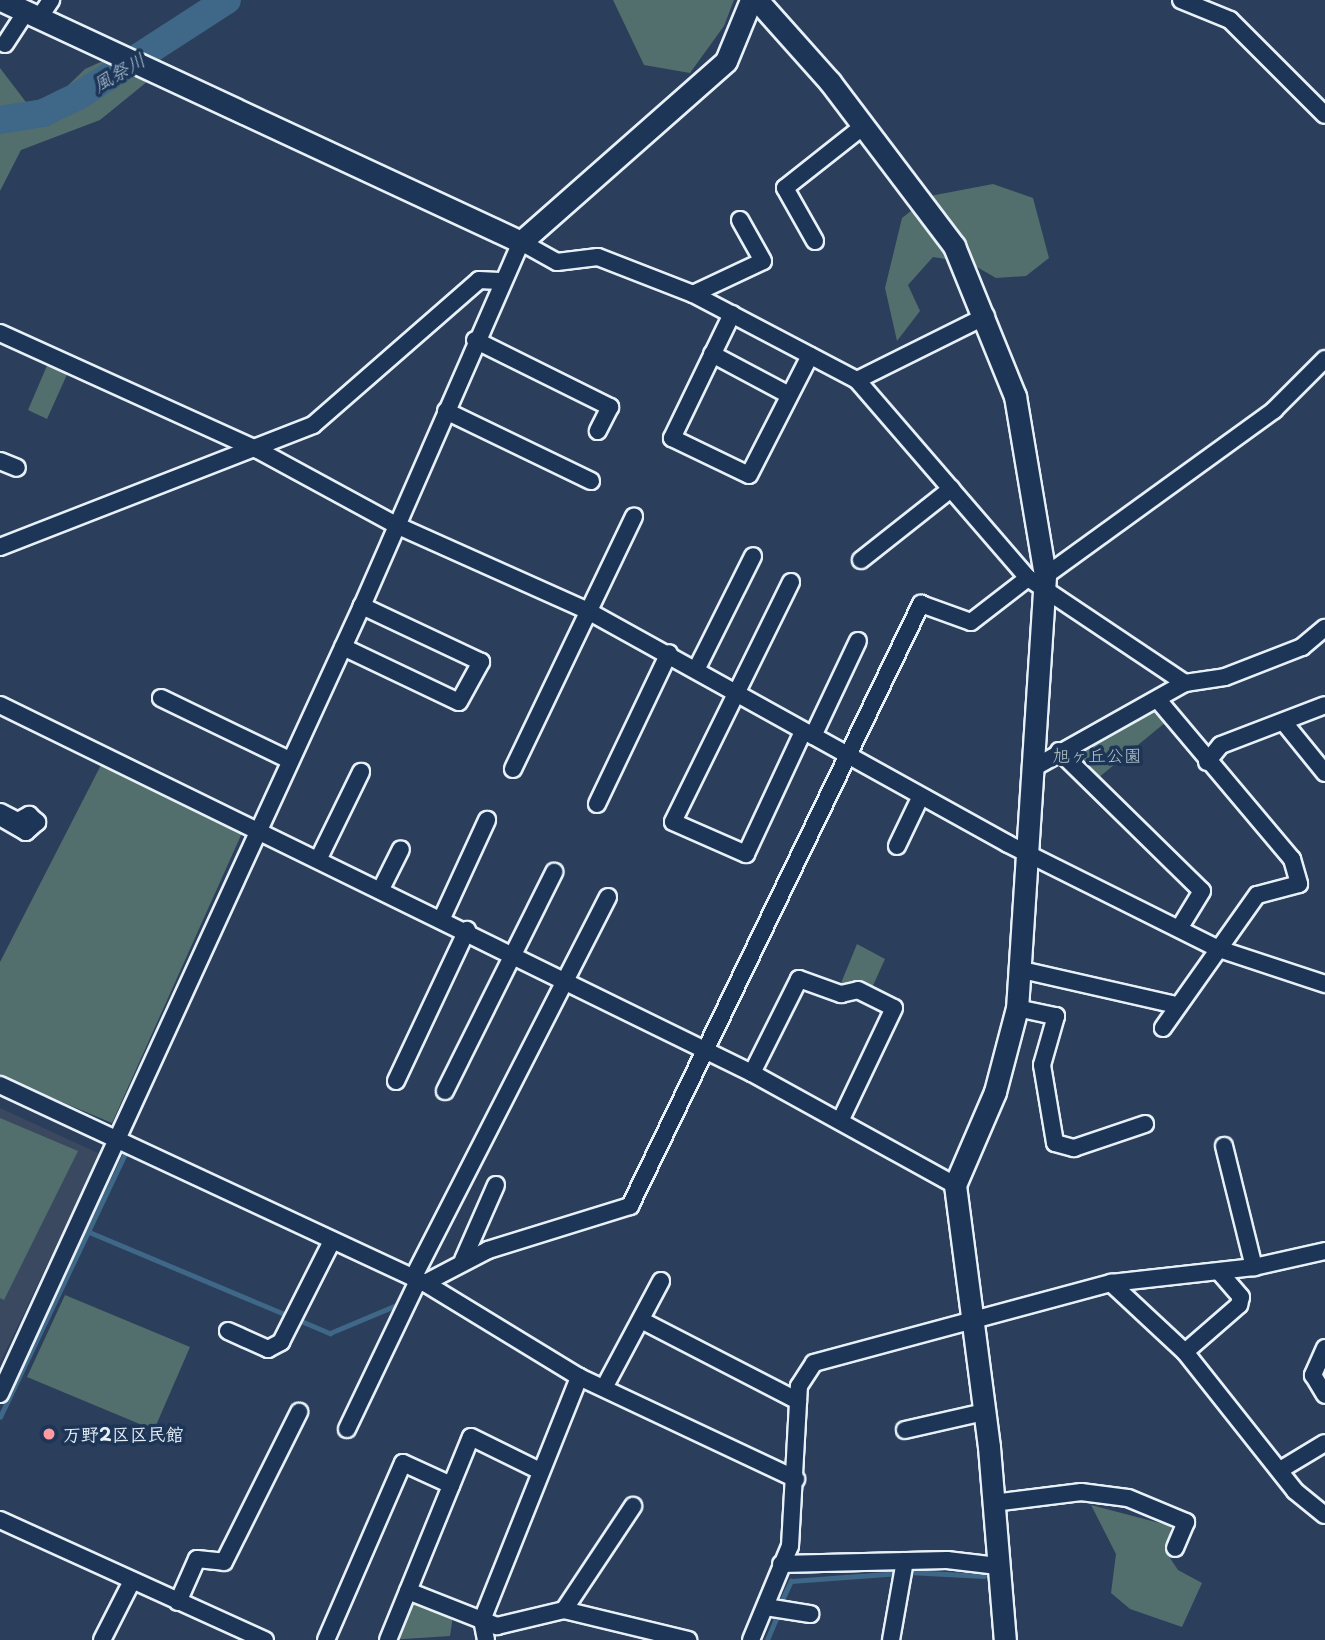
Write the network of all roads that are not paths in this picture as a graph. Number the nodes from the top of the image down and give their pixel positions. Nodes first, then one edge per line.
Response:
1 (1, 0) edge
2 (51, 0) edge
3 (754, 0) edge
4 (1181, 0) edge
5 (32, 15) junction
6 (5, 44) dead end
7 (1325, 115) edge
8 (861, 128) junction
9 (740, 220) dead end
10 (815, 241) dead end
11 (521, 242) junction
12 (499, 281) junction
13 (693, 294) junction
14 (732, 314) junction
15 (986, 316) junction
16 (0, 332) edge
17 (475, 340) junction
18 (712, 354) junction
19 (810, 356) junction
20 (1325, 359) edge
21 (857, 380) junction
22 (789, 395) junction
23 (446, 411) junction
24 (598, 431) dead end
25 (258, 450) junction
26 (0, 461) edge
27 (17, 468) dead end
28 (591, 481) dead end
29 (951, 489) junction
30 (634, 517) dead end
31 (396, 526) junction
32 (0, 547) edge
33 (753, 556) dead end
34 (861, 560) dead end
35 (791, 582) dead end
36 (1040, 582) junction
37 (362, 606) junction
38 (588, 611) junction
39 (1325, 628) edge
40 (858, 641) dead end
41 (343, 647) junction
42 (669, 653) junction
43 (697, 668) junction
44 (1185, 683) junction
45 (739, 691) junction
46 (162, 698) dead end
47 (1158, 700) junction
48 (0, 705) edge
49 (1325, 705) edge
50 (1286, 725) junction
51 (808, 734) junction
52 (1059, 751) junction
53 (847, 754) junction
54 (289, 760) junction
55 (1207, 762) junction
56 (1037, 766) junction
57 (513, 769) dead end
58 (361, 772) dead end
59 (1325, 773) edge
60 (922, 796) junction
61 (597, 803) dead end
62 (0, 812) edge
63 (0, 817) edge
64 (487, 820) dead end
65 (256, 829) junction
66 (897, 846) dead end
67 (401, 849) dead end
68 (1032, 855) junction
69 (318, 858) junction
70 (554, 873) dead end
71 (382, 887) junction
72 (607, 897) dead end
73 (443, 918) junction
74 (1180, 927) junction
75 (467, 930) junction
76 (1219, 949) junction
77 (514, 954) junction
78 (1022, 970) junction
79 (562, 978) junction
80 (1325, 984) edge
81 (1175, 1005) junction
82 (1017, 1008) junction
83 (1163, 1028) dead end
84 (703, 1051) junction
85 (752, 1073) junction
86 (396, 1081) dead end
87 (0, 1085) edge
88 (446, 1091) dead end
89 (840, 1121) junction
90 (1145, 1124) dead end
91 (118, 1135) junction
92 (1224, 1146) dead end
93 (496, 1185) dead end
94 (955, 1185) junction
95 (430, 1206) dead end
96 (440, 1223) junction
97 (332, 1241) junction
98 (1325, 1251) edge
99 (463, 1260) junction
100 (1254, 1267) junction
101 (1219, 1272) junction
102 (419, 1280) junction
103 (661, 1281) dead end
104 (1111, 1283) junction
105 (641, 1320) junction
106 (969, 1321) junction
107 (228, 1331) dead end
108 (1325, 1348) edge
109 (1185, 1352) junction
110 (579, 1377) junction
111 (605, 1386) junction
112 (0, 1394) edge
113 (1325, 1395) edge
114 (798, 1401) junction
115 (299, 1412) dead end
116 (984, 1412) junction
117 (347, 1429) dead end
118 (905, 1430) dead end
119 (1325, 1443) edge
120 (538, 1470) junction
121 (1280, 1470) junction
122 (796, 1479) junction
123 (451, 1485) junction
124 (993, 1503) junction
125 (634, 1506) dead end
126 (1325, 1515) edge
127 (0, 1520) edge
128 (1175, 1548) dead end
129 (905, 1562) junction
130 (781, 1564) junction
131 (998, 1566) junction
132 (132, 1581) junction
133 (408, 1591) junction
134 (178, 1602) junction
135 (766, 1607) junction
136 (564, 1610) junction
137 (810, 1614) dead end
138 (482, 1620) junction
139 (102, 1640) edge
140 (265, 1640) edge
141 (326, 1640) edge
142 (388, 1640) edge
143 (486, 1640) edge
144 (688, 1640) edge
145 (751, 1640) edge
146 (891, 1640) edge
147 (1005, 1640) edge

1 - 5 street
2 - 5 street
3 - 8 street
3 - 11 street
4 - 7 street
5 - 6 street
5 - 11 street
8 - 10 street
8 - 15 street
9 - 13 street
11 - 12 street
11 - 13 street
12 - 17 street
12 - 25 street
13 - 14 street
14 - 18 street
14 - 19 street
15 - 21 street
15 - 36 street
16 - 25 street
17 - 23 street
17 - 24 street
18 - 22 street
18 - 22 street
19 - 21 street
19 - 22 street
20 - 36 street
21 - 29 street
23 - 28 street
23 - 31 street
25 - 31 street
25 - 32 street
26 - 27 street
29 - 34 street
29 - 36 street
30 - 38 street
31 - 37 street
31 - 38 street
33 - 43 street
35 - 45 street
36 - 44 street
36 - 53 street
36 - 56 street
37 - 41 street
37 - 41 street
38 - 42 street
38 - 57 street
39 - 44 street
40 - 51 street
41 - 54 street
42 - 43 street
42 - 61 street
43 - 45 street
44 - 47 street
45 - 51 street
45 - 51 street
46 - 54 street
47 - 52 street
47 - 55 street
48 - 65 street
49 - 50 street
50 - 55 street
50 - 59 street
51 - 53 street
52 - 56 street
52 - 74 street
53 - 60 street
53 - 84 street
54 - 65 street
55 - 76 street
56 - 68 street
58 - 69 street
60 - 66 street
60 - 68 street
62 - 63 street
64 - 73 street
65 - 69 street
65 - 91 street
67 - 71 street
68 - 74 street
68 - 78 street
69 - 71 street
70 - 77 street
71 - 73 street
72 - 79 street
73 - 75 street
74 - 76 street
75 - 77 street
75 - 86 street
76 - 80 street
76 - 81 street
77 - 79 street
77 - 88 street
78 - 81 street
78 - 82 street
79 - 84 street
79 - 96 street
81 - 83 street
82 - 90 street
82 - 94 street
84 - 85 street
84 - 99 street
85 - 89 street
85 - 89 street
87 - 91 street
89 - 94 street
91 - 97 street
91 - 112 street
92 - 100 street
93 - 99 street
94 - 106 street
95 - 96 street
96 - 102 street
97 - 102 street
97 - 107 street
98 - 100 street
99 - 102 street
100 - 101 street
101 - 104 street
101 - 109 street
102 - 110 street
102 - 117 street
103 - 105 street
104 - 106 street
104 - 109 street
105 - 111 street
105 - 114 street
106 - 114 street
106 - 116 street
108 - 113 street
109 - 121 street
110 - 111 street
110 - 120 street
111 - 122 street
114 - 122 street
115 - 134 street
116 - 118 street
116 - 124 street
119 - 121 street
120 - 123 street
120 - 138 street
121 - 126 street
122 - 130 street
123 - 133 street
123 - 141 street
124 - 128 street
124 - 131 street
125 - 136 street
127 - 132 street
129 - 130 street
129 - 131 street
129 - 146 street
130 - 135 street
131 - 147 street
132 - 134 street
132 - 139 street
133 - 138 street
133 - 142 street
134 - 140 street
135 - 137 street
135 - 145 street
136 - 138 street
136 - 144 street
138 - 143 street

